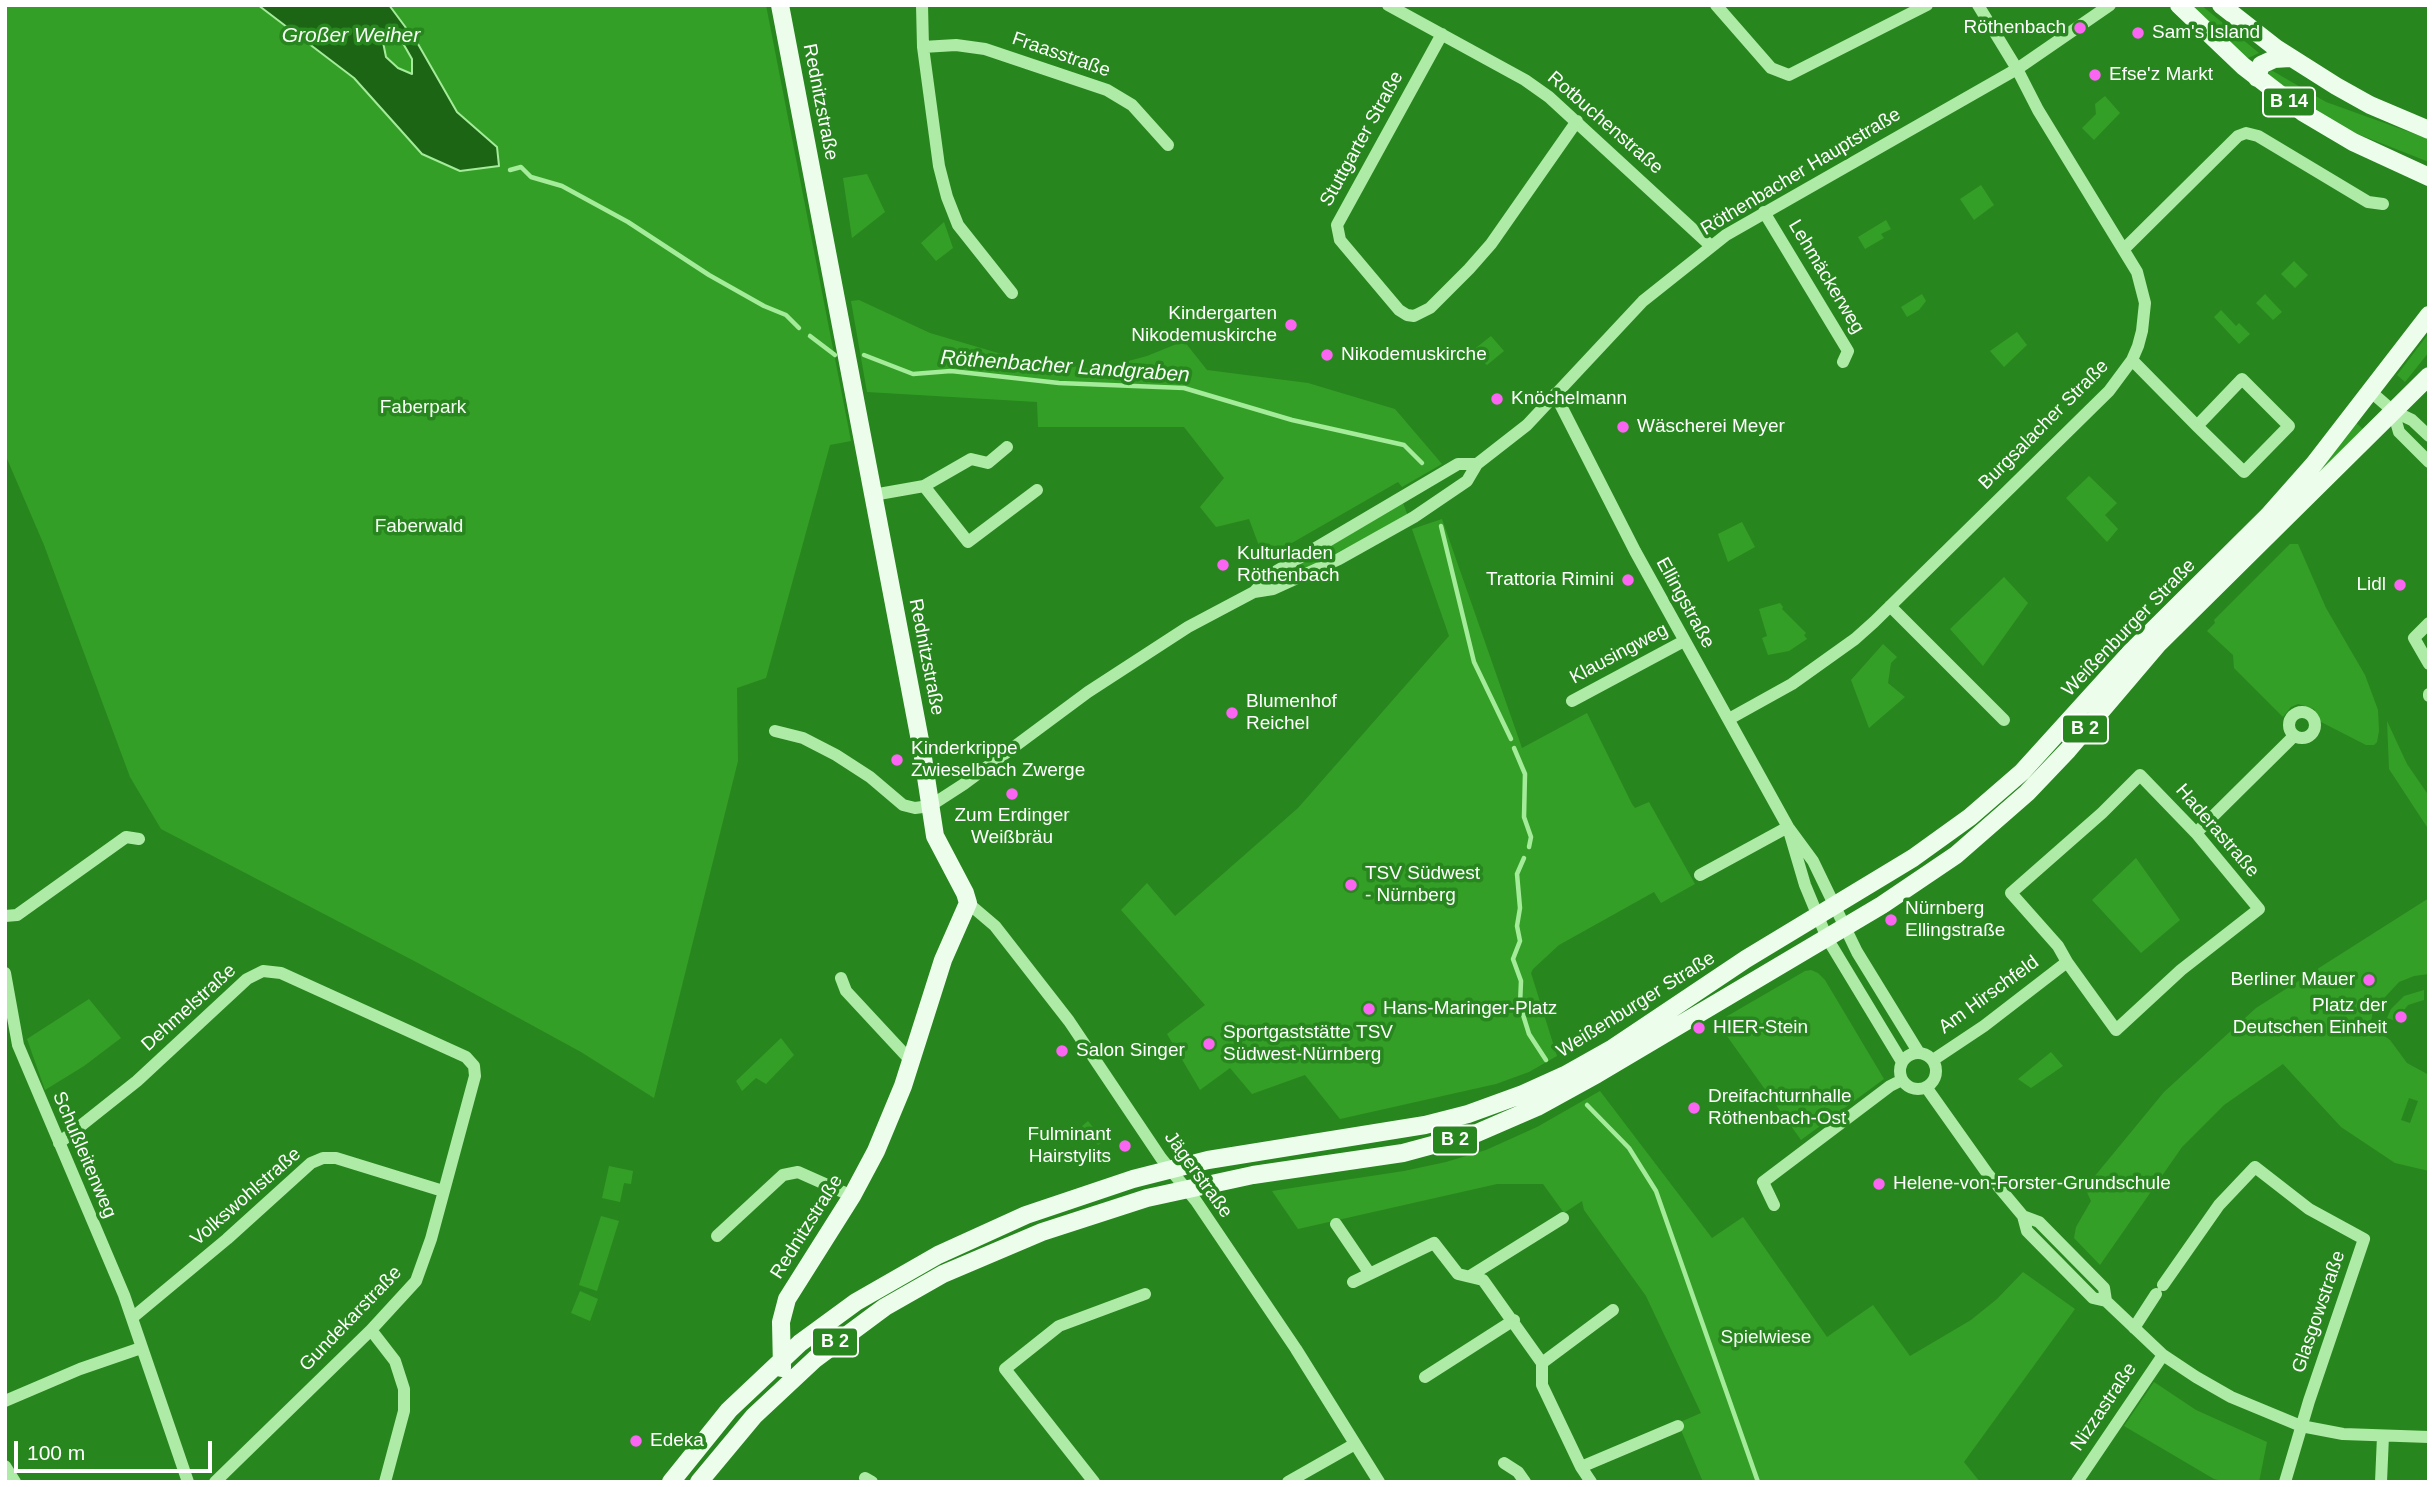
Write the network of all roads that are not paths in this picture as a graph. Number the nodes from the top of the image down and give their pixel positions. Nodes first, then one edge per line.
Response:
1 (780, 5) edge
2 (922, 5) edge
3 (1388, 5) edge
4 (1716, 5) edge
5 (1927, 5) edge
6 (1978, 5) edge
7 (2110, 5) edge
8 (2179, 5) edge
9 (2221, 5) edge
10 (1442, 34) junction
11 (923, 47) junction
12 (2290, 58) junction
13 (2017, 69) junction
14 (2257, 78) junction
15 (1577, 121) junction
16 (2429, 130) edge
17 (1168, 145) dead end
18 (2425, 177) edge
19 (2383, 204) dead end
20 (1764, 212) junction
21 (1711, 246) junction
22 (2123, 249) junction
23 (1012, 293) dead end
24 (2429, 315) edge
25 (2132, 360) junction
26 (1843, 362) dead end
27 (2429, 376) edge
28 (2370, 391) junction
29 (1555, 394) junction
30 (2393, 411) junction
31 (2197, 426) junction
32 (2429, 436) edge
33 (1007, 447) dead end
34 (2429, 462) edge
35 (1477, 464) junction
36 (924, 485) junction
37 (1037, 490) dead end
38 (873, 495) junction
39 (1254, 592) junction
40 (1890, 606) junction
41 (2429, 623) edge
42 (1684, 641) junction
43 (2429, 664) edge
44 (1572, 701) dead end
45 (1729, 719) junction
46 (2004, 720) dead end
47 (775, 731) dead end
48 (2294, 736) dead end
49 (930, 806) junction
50 (1788, 827) junction
51 (2196, 833) junction
52 (139, 839) dead end
53 (1700, 875) dead end
54 (968, 904) junction
55 (1834, 906) junction
56 (5, 916) edge
57 (1817, 916) junction
58 (1844, 928) junction
59 (1827, 938) junction
60 (2067, 962) junction
61 (5, 973) edge
62 (841, 978) dead end
63 (1919, 1053) junction
64 (1933, 1060) junction
65 (911, 1061) junction
66 (1902, 1062) junction
67 (474, 1066) joint
68 (1902, 1080) junction
69 (1926, 1087) junction
70 (59, 1143) junction
71 (1169, 1169) junction
72 (1186, 1188) junction
73 (443, 1191) junction
74 (852, 1196) junction
75 (1773, 1205) dead end
76 (1563, 1218) dead end
77 (1336, 1224) dead end
78 (717, 1236) dead end
79 (1370, 1274) junction
80 (1470, 1276) junction
81 (1353, 1282) dead end
82 (1145, 1294) dead end
83 (1614, 1310) dead end
84 (132, 1318) junction
85 (1514, 1320) junction
86 (2134, 1328) junction
87 (371, 1330) junction
88 (141, 1348) junction
89 (2163, 1355) junction
90 (781, 1360) junction
91 (1542, 1363) junction
92 (1425, 1377) dead end
93 (5, 1401) edge
94 (754, 1416) junction
95 (1678, 1426) dead end
96 (2301, 1426) junction
97 (2383, 1436) junction
98 (2429, 1437) edge
99 (1355, 1444) junction
100 (1504, 1462) dead end
101 (5, 1466) edge
102 (1584, 1476) edge
103 (15, 1482) edge
104 (188, 1482) edge
105 (215, 1482) edge
106 (385, 1482) edge
107 (671, 1482) edge
108 (699, 1482) edge
109 (1094, 1482) edge
110 (1287, 1482) edge
111 (1379, 1482) edge
112 (1525, 1482) edge
113 (2077, 1482) edge
114 (2285, 1482) edge
115 (2381, 1482) edge

1 - 38 main road, Rednitzstraße
2 - 11 street
3 - 10 street, Rotbuchenstraße
4 - 5 street
6 - 13 street, Burgsalacher Straße
7 - 13 street, Röthenbacher Hauptstraße
8 - 14 main road, B 14
9 - 12 main road, B 14
10 - 15 street, Rotbuchenstraße
10 - 15 street, Stuttgarter Straße
11 - 17 street, Fraasstraße
11 - 23 street
12 - 14 main road, B 14
12 - 16 main road, B 14
13 - 20 street, Röthenbacher Hauptstraße
13 - 22 street, Burgsalacher Straße
14 - 18 main road, B 14
15 - 21 street, Rotbuchenstraße
19 - 22 street
20 - 21 street, Röthenbacher Hauptstraße
20 - 26 street, Lehmäckerweg
21 - 29 street, Röthenbacher Hauptstraße
22 - 25 street, Burgsalacher Straße
24 - 28 main road, Weißenburger Straße / B 2
25 - 31 street
25 - 40 street, Burgsalacher Straße
27 - 30 main road, Weißenburger Straße / B 2
28 - 30 street
28 - 55 main road, Weißenburger Straße / B 2
29 - 35 street, Röthenbacher Hauptstraße
29 - 42 street, Ellingstraße
30 - 32 street
30 - 34 street
30 - 58 main road, Weißenburger Straße / B 2
31 - 31 street
33 - 36 street
35 - 39 street, Röthenbacher Hauptstraße
35 - 39 street, Röthenbacher Hauptstraße
36 - 37 street
36 - 38 street
38 - 49 main road, Rednitzstraße
39 - 49 street, Röthenbacher Hauptstraße
40 - 45 street, Burgsalacher Straße
40 - 46 street
41 - 43 street
42 - 44 street, Klausingweg
42 - 45 street, Ellingstraße
45 - 50 street, Ellingstraße
47 - 49 street
48 - 51 street
49 - 54 main road, Rednitzstraße
50 - 53 street
50 - 55 street, Ellingstraße
50 - 57 street, Ellingstraße
51 - 60 street, Haderastraße
51 - 60 street, Haderastraße
52 - 56 street
54 - 65 main road, Rednitzstraße
54 - 71 street, Jägerstraße
55 - 57 main road, Weißenburger Straße / B 2
55 - 58 street, Ellingstraße
57 - 59 street, Ellingstraße
57 - 71 main road, Weißenburger Straße / B 2
58 - 59 main road, Weißenburger Straße / B 2
58 - 63 street, Ellingstraße
59 - 66 street, Ellingstraße
59 - 72 main road, Weißenburger Straße / B 2
60 - 64 street, Am Hirschfeld
61 - 70 street, Schußleitenweg
62 - 65 street
63 - 64 street
63 - 66 street
64 - 69 street
65 - 74 main road, Rednitzstraße
66 - 68 street
67 - 70 street, Dehmelstraße
67 - 73 street, Gundekarstraße
68 - 69 street
68 - 75 street
69 - 86 street
70 - 84 street, Schußleitenweg
71 - 72 street, Jägerstraße
71 - 90 main road, Weißenburger Straße / B 2
72 - 94 main road, Weißenburger Straße / B 2
72 - 99 street, Jägerstraße
73 - 84 street, Volkswohlstraße
73 - 87 street, Gundekarstraße
74 - 78 street
74 - 90 main road, Rednitzstraße
76 - 80 street
77 - 79 street
79 - 80 street
79 - 81 street
80 - 85 street
82 - 109 street
83 - 91 street
84 - 88 street, Schußleitenweg
85 - 91 street
85 - 92 street
86 - 89 street
86 - 96 street, Glasgowstraße
87 - 105 street, Gundekarstraße
87 - 106 street
88 - 93 street
88 - 104 street, Schußleitenweg
89 - 96 street
89 - 113 street, Nizzastraße
90 - 94 main road, Rednitzstraße
90 - 107 main road, Weißenburger Straße / B 2
91 - 102 street
94 - 108 main road, Weißenburger Straße / B 2
95 - 102 street
96 - 97 street
96 - 114 street
97 - 98 street
97 - 115 street
99 - 110 street
99 - 111 street, Jägerstraße
100 - 112 street
101 - 103 street

